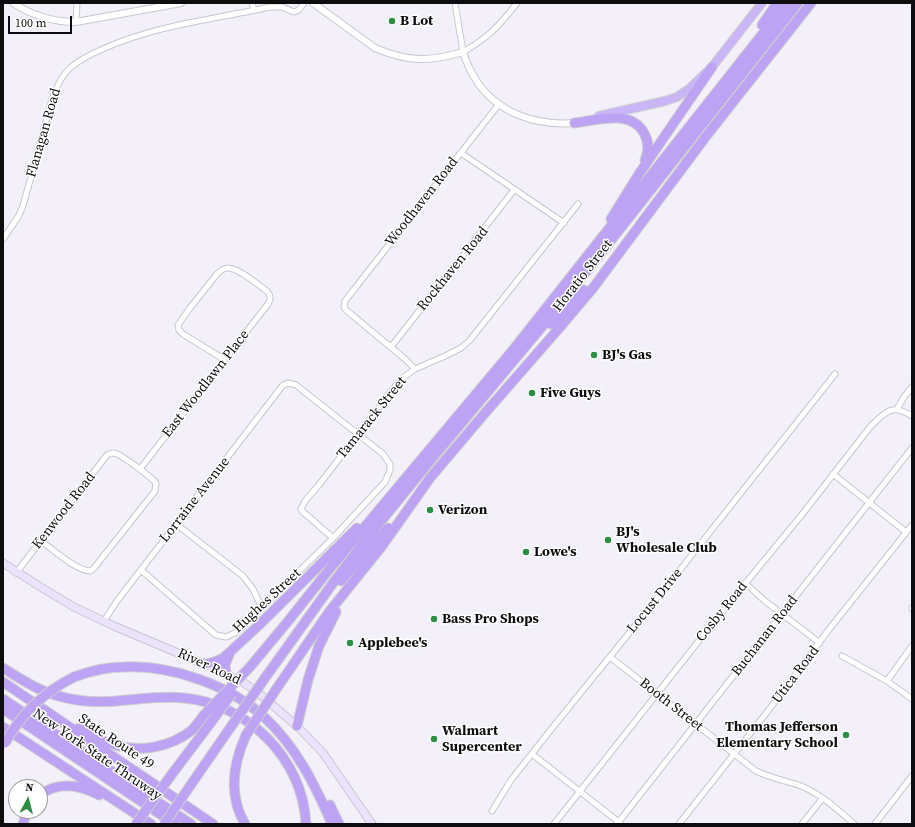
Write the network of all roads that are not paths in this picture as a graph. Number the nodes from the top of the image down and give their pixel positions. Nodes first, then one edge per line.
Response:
1 (13, 3) edge
2 (77, 3) edge
3 (181, 3) edge
4 (252, 3) edge
5 (304, 3) edge
6 (313, 3) edge
7 (455, 3) edge
8 (517, 3) edge
9 (762, 3) edge
10 (777, 3) edge
11 (787, 3) edge
12 (798, 3) edge
13 (811, 3) edge
14 (254, 10) junction
15 (76, 22) junction
16 (463, 52) junction
17 (740, 61) junction
18 (712, 67) junction
19 (499, 104) junction
20 (574, 123) junction
21 (461, 153) junction
22 (641, 171) junction
23 (514, 190) junction
24 (578, 204) dead end
25 (564, 223) junction
26 (3, 239) edge
27 (624, 248) junction
28 (584, 260) junction
29 (532, 340) junction
30 (391, 347) junction
31 (225, 360) junction
32 (415, 369) junction
33 (835, 374) dead end
34 (288, 383) joint
35 (912, 387) edge
36 (897, 409) junction
37 (912, 416) edge
38 (358, 434) junction
39 (912, 448) edge
40 (140, 469) junction
41 (833, 474) junction
42 (399, 486) junction
43 (418, 495) junction
44 (870, 503) junction
45 (176, 524) junction
46 (912, 526) edge
47 (906, 532) junction
48 (333, 538) junction
49 (41, 541) junction
50 (3, 563) edge
51 (141, 570) junction
52 (16, 572) junction
53 (745, 583) junction
54 (349, 587) junction
55 (262, 608) junction
56 (312, 613) junction
57 (782, 614) junction
58 (104, 621) junction
59 (820, 643) junction
60 (912, 646) edge
61 (231, 651) junction
62 (842, 656) dead end
63 (610, 657) junction
64 (204, 664) junction
65 (3, 668) edge
66 (226, 674) junction
67 (887, 681) junction
68 (3, 682) edge
69 (657, 694) junction
70 (3, 699) edge
71 (912, 699) edge
72 (3, 709) edge
73 (43, 710) junction
74 (265, 717) junction
75 (208, 718) junction
76 (695, 724) junction
77 (297, 726) junction
78 (3, 727) edge
79 (4, 745) edge
80 (532, 754) junction
81 (734, 754) junction
82 (912, 776) edge
83 (48, 791) edge
84 (580, 791) junction
85 (822, 799) junction
86 (492, 811) dead end
87 (135, 813) junction
88 (619, 823) edge
89 (136, 824) edge
90 (151, 824) edge
91 (164, 824) edge
92 (175, 824) edge
93 (191, 824) edge
94 (214, 824) edge
95 (245, 824) edge
96 (306, 824) edge
97 (332, 824) edge
98 (339, 824) edge
99 (372, 824) edge
100 (554, 824) edge
101 (679, 824) edge
102 (802, 824) edge
103 (854, 824) edge
104 (875, 824) edge

1 - 15 street
2 - 15 street
3 - 15 street
4 - 14 street
5 - 14 street, Flanagan Road
6 - 16 street
7 - 16 street
8 - 16 street
9 - 18 highway
10 - 17 highway
11 - 17 highway
12 - 29 highway
13 - 27 highway, Horatio Street
14 - 26 street, Flanagan Road
16 - 19 street
17 - 28 highway
18 - 20 highway
18 - 22 highway
19 - 20 street
19 - 21 street, Woodhaven Road
20 - 22 highway
21 - 23 street
21 - 30 street, Woodhaven Road
22 - 28 highway
23 - 25 street
23 - 30 street, Rockhaven Road
24 - 25 street, Tamarack Street
25 - 32 street, Tamarack Street
27 - 29 highway
27 - 43 highway, Horatio Street
28 - 42 highway
29 - 56 highway
30 - 32 street
31 - 31 street, East Woodlawn Place
31 - 40 street, East Woodlawn Place
32 - 38 street, Tamarack Street
33 - 63 street, Locust Drive
34 - 38 street, Hughes Street
34 - 45 street, Lorraine Avenue
35 - 36 street
36 - 37 street
36 - 41 street, Cosby Road
38 - 48 street, Tamarack Street
38 - 48 street, Hughes Street
39 - 44 street, Buchanan Road
40 - 49 street, Kenwood Road
40 - 49 street
41 - 44 street
41 - 53 street, Cosby Road
42 - 61 highway
42 - 75 highway, bridge
43 - 54 highway, Horatio Street
43 - 56 highway
44 - 47 street
44 - 57 street, Buchanan Road
45 - 51 street, Lorraine Avenue
45 - 55 street
46 - 47 street, Utica Road
47 - 59 street, Utica Road
48 - 55 street, Hughes Street
49 - 52 street, Kenwood Road
50 - 52 main road, River Road
51 - 55 street, Hughes Street
51 - 58 street, Lorraine Avenue
52 - 58 main road, River Road
53 - 57 street
53 - 69 street, Cosby Road
54 - 77 highway
54 - 95 highway, bridge
56 - 91 highway, bridge
57 - 59 street
57 - 76 street, Buchanan Road
58 - 64 main road, River Road
59 - 81 street, Utica Road
60 - 67 street
61 - 64 highway
61 - 66 highway
62 - 67 street
63 - 69 street, Booth Street
63 - 80 street, Locust Drive
64 - 66 main road, River Road
65 - 96 highway
66 - 77 main road, River Road
67 - 71 street
68 - 73 highway, State Route 49
69 - 76 street, Booth Street
69 - 84 street, Cosby Road
70 - 93 highway, New York State Thruway
72 - 92 highway, New York State Thruway
73 - 75 highway
73 - 94 highway, State Route 49
74 - 79 highway, bridge
74 - 97 highway
74 - 98 highway
75 - 89 highway, bridge
76 - 81 street, Booth Street
76 - 88 street, Buchanan Road
77 - 99 main road, River Road
78 - 87 highway
80 - 84 street
80 - 86 street, Locust Drive
81 - 85 street, Booth Street
81 - 101 street, Utica Road
82 - 104 street
83 - 87 highway
84 - 88 street
84 - 100 street, Cosby Road
85 - 102 street
85 - 103 street, Booth Street
87 - 90 highway

